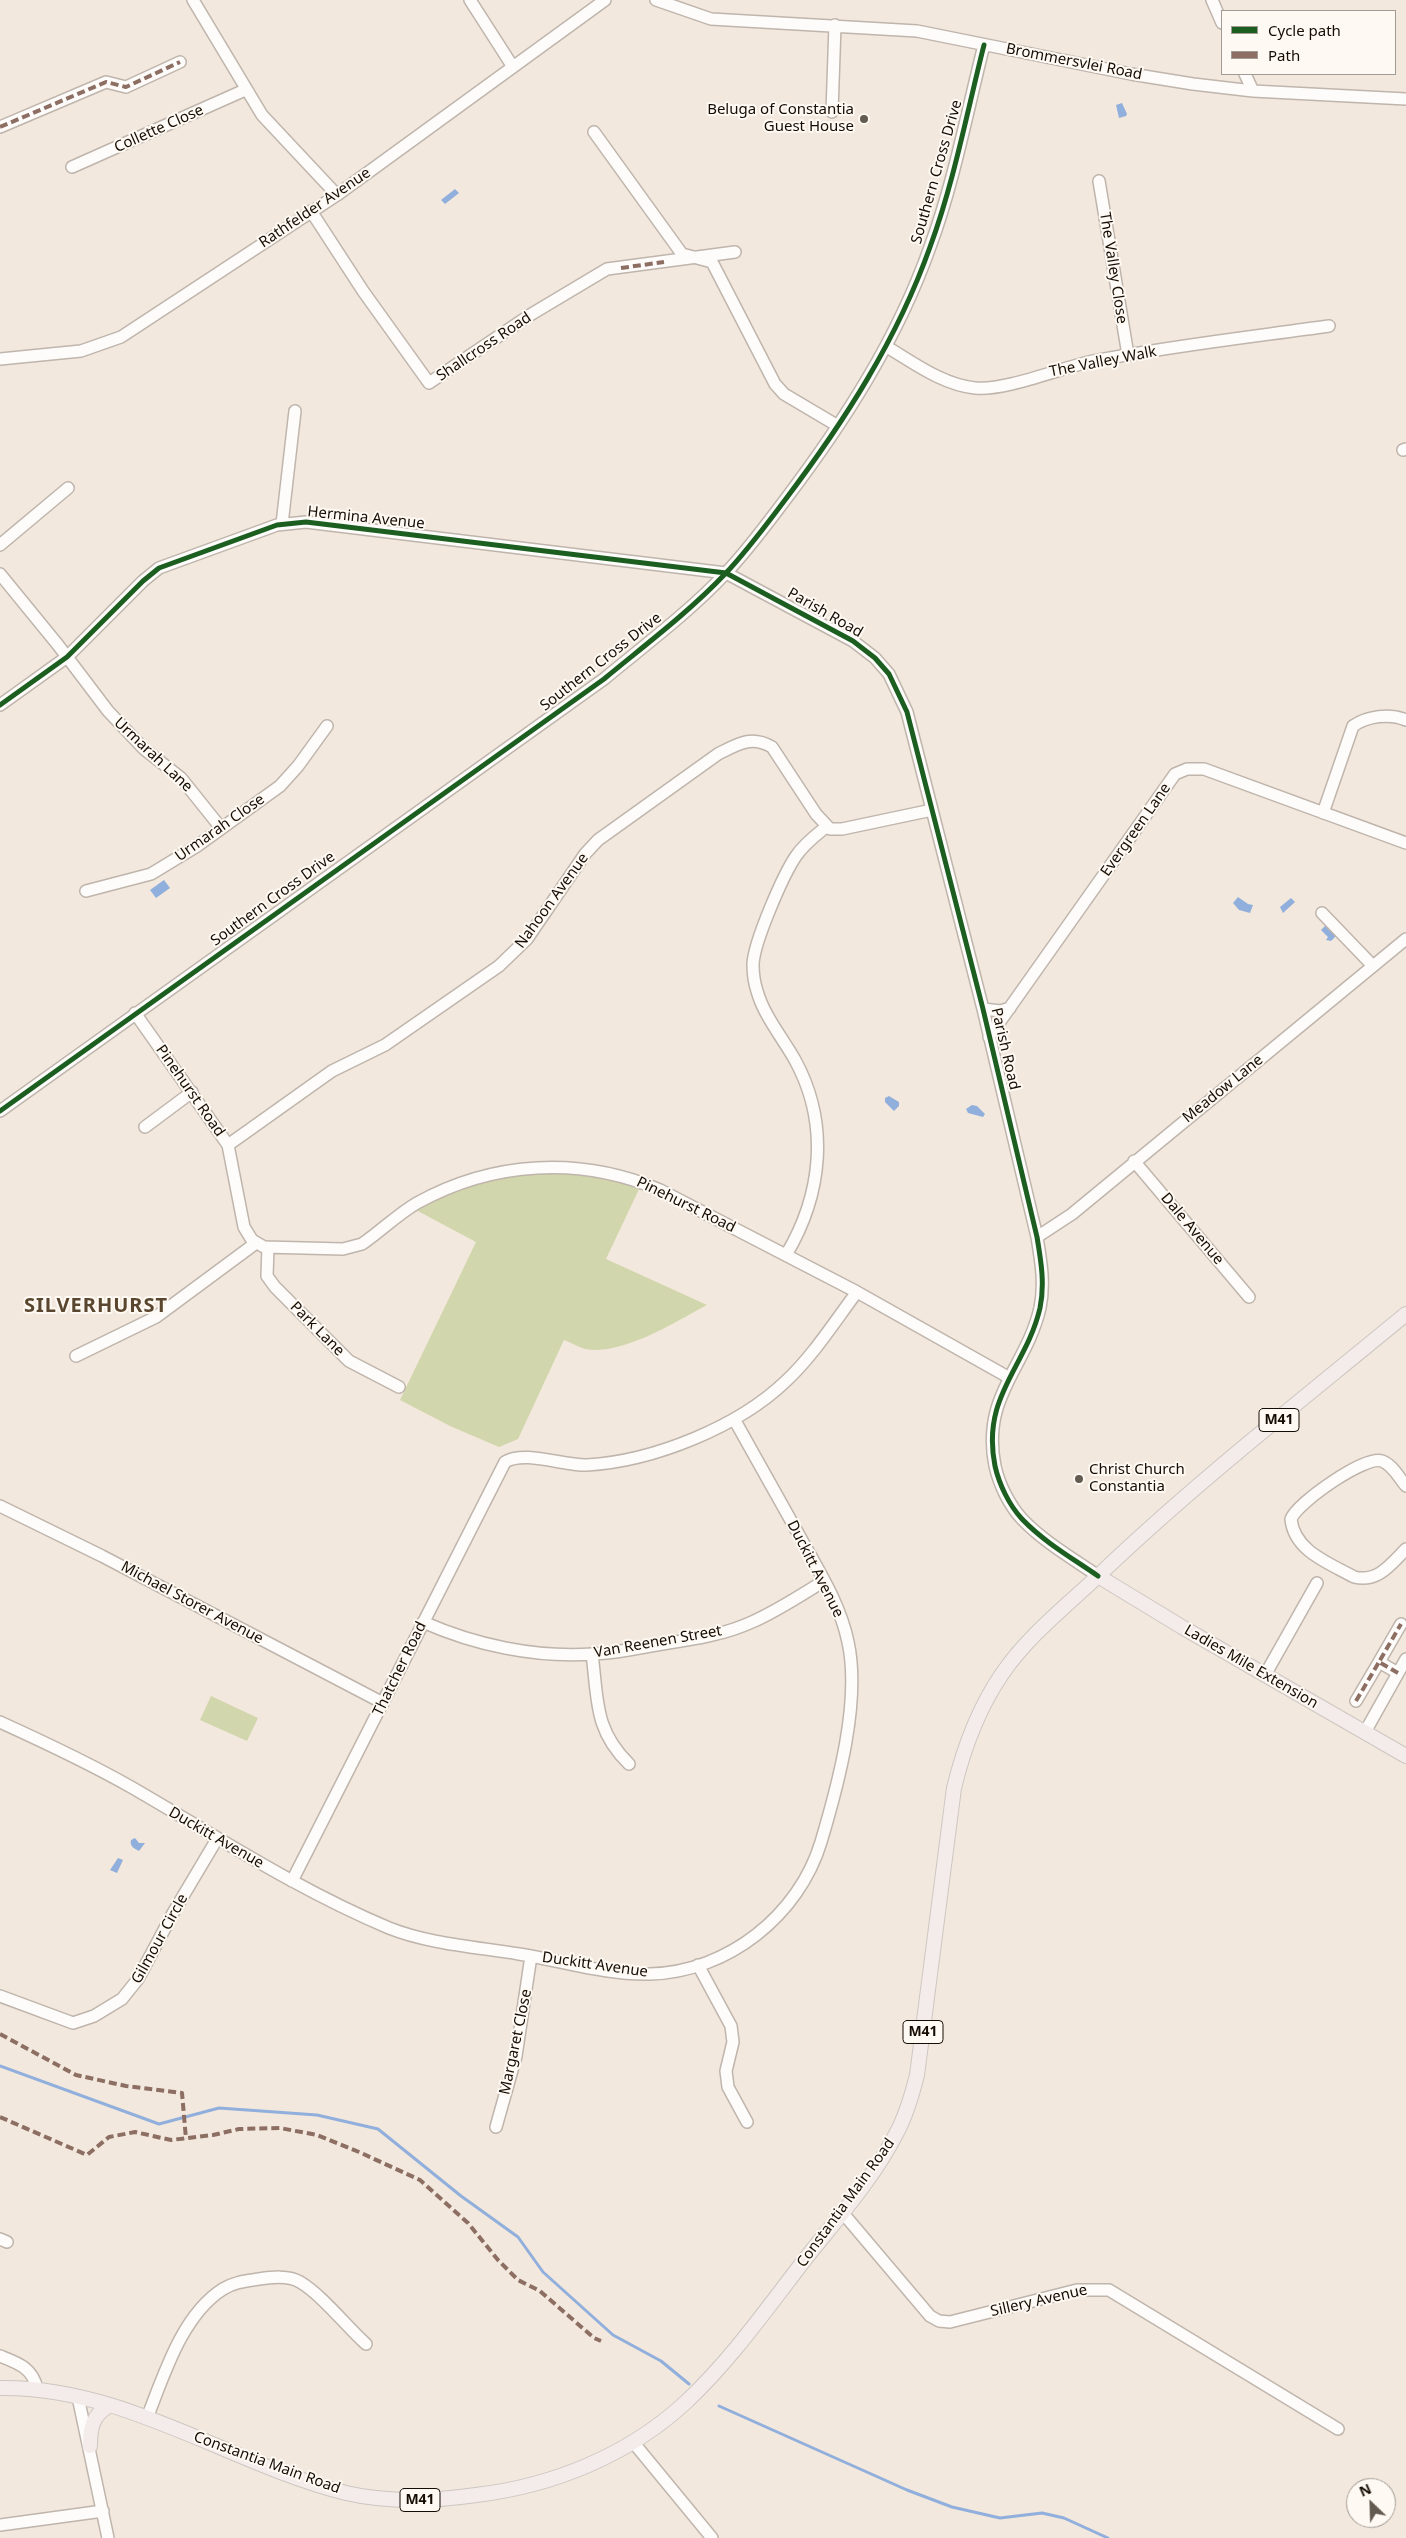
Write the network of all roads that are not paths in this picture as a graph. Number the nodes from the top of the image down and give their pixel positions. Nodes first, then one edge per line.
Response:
1 (193, 0) edge
2 (470, 0) edge
3 (605, 0) edge
4 (656, 0) edge
5 (1212, 0) edge
6 (1221, 21) edge
7 (835, 25) junction
8 (984, 45) junction
9 (180, 62) dead end
10 (513, 67) junction
11 (1245, 75) edge
12 (245, 90) junction
13 (1253, 91) junction
14 (1406, 99) edge
15 (832, 112) dead end
16 (0, 127) edge
17 (594, 132) dead end
18 (72, 168) dead end
19 (1099, 181) dead end
20 (337, 195) junction
21 (311, 211) junction
22 (735, 252) dead end
23 (697, 258) junction
24 (1329, 326) dead end
25 (887, 347) junction
26 (1128, 356) junction
27 (0, 359) edge
28 (295, 410) dead end
29 (838, 426) junction
30 (68, 488) dead end
31 (282, 524) junction
32 (0, 545) edge
33 (726, 573) junction
34 (0, 574) edge
35 (67, 657) junction
36 (0, 705) edge
37 (1406, 720) edge
38 (327, 726) dead end
39 (932, 810) junction
40 (1323, 813) junction
41 (826, 826) junction
42 (221, 828) junction
43 (1406, 843) edge
44 (86, 891) dead end
45 (1322, 913) dead end
46 (1406, 939) edge
47 (1373, 966) junction
48 (1010, 1008) junction
49 (983, 1009) junction
50 (135, 1013) junction
51 (989, 1037) junction
52 (192, 1092) junction
53 (0, 1110) edge
54 (145, 1127) dead end
55 (228, 1144) junction
56 (1134, 1161) junction
57 (1037, 1237) junction
58 (256, 1243) junction
59 (268, 1247) junction
60 (786, 1255) junction
61 (858, 1292) junction
62 (1249, 1297) dead end
63 (1406, 1314) edge
64 (76, 1356) dead end
65 (1008, 1376) junction
66 (399, 1387) dead end
67 (734, 1419) junction
68 (1406, 1486) edge
69 (0, 1506) edge
70 (1406, 1549) edge
71 (1098, 1576) junction
72 (824, 1581) junction
73 (1317, 1583) dead end
74 (423, 1622) junction
75 (1401, 1624) dead end
76 (592, 1654) junction
77 (1406, 1659) edge
78 (1379, 1662) junction
79 (1398, 1672) junction
80 (1265, 1675) junction
81 (1356, 1701) dead end
82 (383, 1703) junction
83 (0, 1722) edge
84 (1364, 1732) junction
85 (1406, 1756) edge
86 (629, 1764) dead end
87 (217, 1839) junction
88 (292, 1881) junction
89 (531, 1956) junction
90 (698, 1965) junction
91 (0, 1996) edge
92 (746, 2122) dead end
93 (496, 2127) dead end
94 (842, 2212) junction
95 (366, 2344) dead end
96 (0, 2356) edge
97 (0, 2388) edge
98 (37, 2389) junction
99 (78, 2396) junction
100 (109, 2406) junction
101 (147, 2418) junction
102 (1338, 2429) dead end
103 (633, 2442) junction
104 (90, 2446) junction
105 (103, 2511) junction
106 (0, 2525) edge
107 (108, 2538) edge
108 (712, 2538) edge

1 - 12 street
2 - 10 street
3 - 10 street, Rathfelder Avenue
4 - 7 street, Brommersvlei Road
5 - 6 street
7 - 8 street, Brommersvlei Road
7 - 15 street
8 - 13 street, Brommersvlei Road
8 - 25 street, Southern Cross Drive
9 - 16 street
10 - 20 street, Rathfelder Avenue
11 - 13 street
12 - 18 street, Collette Close
12 - 20 street
13 - 14 street, Brommersvlei Road
17 - 23 street
19 - 26 street, The Valley Close
20 - 21 street, Rathfelder Avenue
21 - 23 street, Shallcross Road
21 - 27 street, Rathfelder Avenue
22 - 23 street, Shallcross Road
23 - 29 street
24 - 26 street, The Valley Walk
25 - 26 street, The Valley Walk
25 - 29 street, Southern Cross Drive
28 - 31 street
29 - 33 street, Southern Cross Drive
30 - 32 street
31 - 33 street, Hermina Avenue
31 - 35 street, Hermina Avenue
33 - 39 street, Parish Road
33 - 50 street, Southern Cross Drive
34 - 35 street, Urmarah Lane
35 - 36 street, Hermina Avenue
35 - 42 street, Urmarah Lane
37 - 40 street
38 - 42 street, Urmarah Close
39 - 41 street
39 - 49 street, Parish Road
40 - 43 street, Evergreen Lane
40 - 48 street, Evergreen Lane
41 - 55 street, Nahoon Avenue
41 - 60 street
42 - 44 street, Urmarah Close
45 - 47 street
46 - 47 street, Meadow Lane
47 - 56 street, Meadow Lane
48 - 49 street
48 - 51 street, Evergreen Lane
49 - 51 street, Parish Road
50 - 52 street, Pinehurst Road
50 - 53 street, Southern Cross Drive
51 - 57 street, Parish Road
52 - 54 street
52 - 55 street, Pinehurst Road
55 - 58 street, Pinehurst Road
56 - 57 street, Meadow Lane
56 - 62 street, Dale Avenue
57 - 65 street, Parish Road
58 - 59 street, Pinehurst Road
58 - 64 street
59 - 60 street, Pinehurst Road
59 - 66 street, Park Lane
60 - 61 street, Pinehurst Road
61 - 65 street, Pinehurst Road
61 - 67 street
63 - 71 main road, Constantia Main Road / M41
65 - 71 street, Parish Road
67 - 72 street, Duckitt Avenue
67 - 74 street, Thatcher Road
68 - 70 street
69 - 82 street, Michael Storer Avenue
71 - 80 main road, Ladies Mile Extension
71 - 94 main road, Constantia Main Road / M41
72 - 76 street, Van Reenen Street
72 - 90 street, Duckitt Avenue
73 - 80 street
74 - 76 street, Van Reenen Street
74 - 82 street, Thatcher Road
75 - 78 street
76 - 86 street
77 - 79 street
78 - 79 street
78 - 81 street
79 - 84 street
80 - 84 main road, Ladies Mile Extension
82 - 88 street, Thatcher Road
83 - 87 street, Duckitt Avenue
84 - 85 main road, Ladies Mile Extension
87 - 88 street, Duckitt Avenue
87 - 91 street, Gilmour Circle
88 - 89 street, Duckitt Avenue
89 - 90 street, Duckitt Avenue
89 - 93 street, Margaret Close
90 - 92 street
94 - 102 street, Sillery Avenue
94 - 103 main road, Constantia Main Road / M41
95 - 101 street
96 - 98 street
97 - 98 main road, Constantia Main Road / M41
98 - 99 main road, Constantia Main Road / M41
99 - 100 main road, Constantia Main Road / M41
99 - 104 street
100 - 101 main road, Constantia Main Road / M41
100 - 104 main road
101 - 103 main road, Constantia Main Road / M41
103 - 108 street
104 - 105 street
105 - 106 street
105 - 107 street

